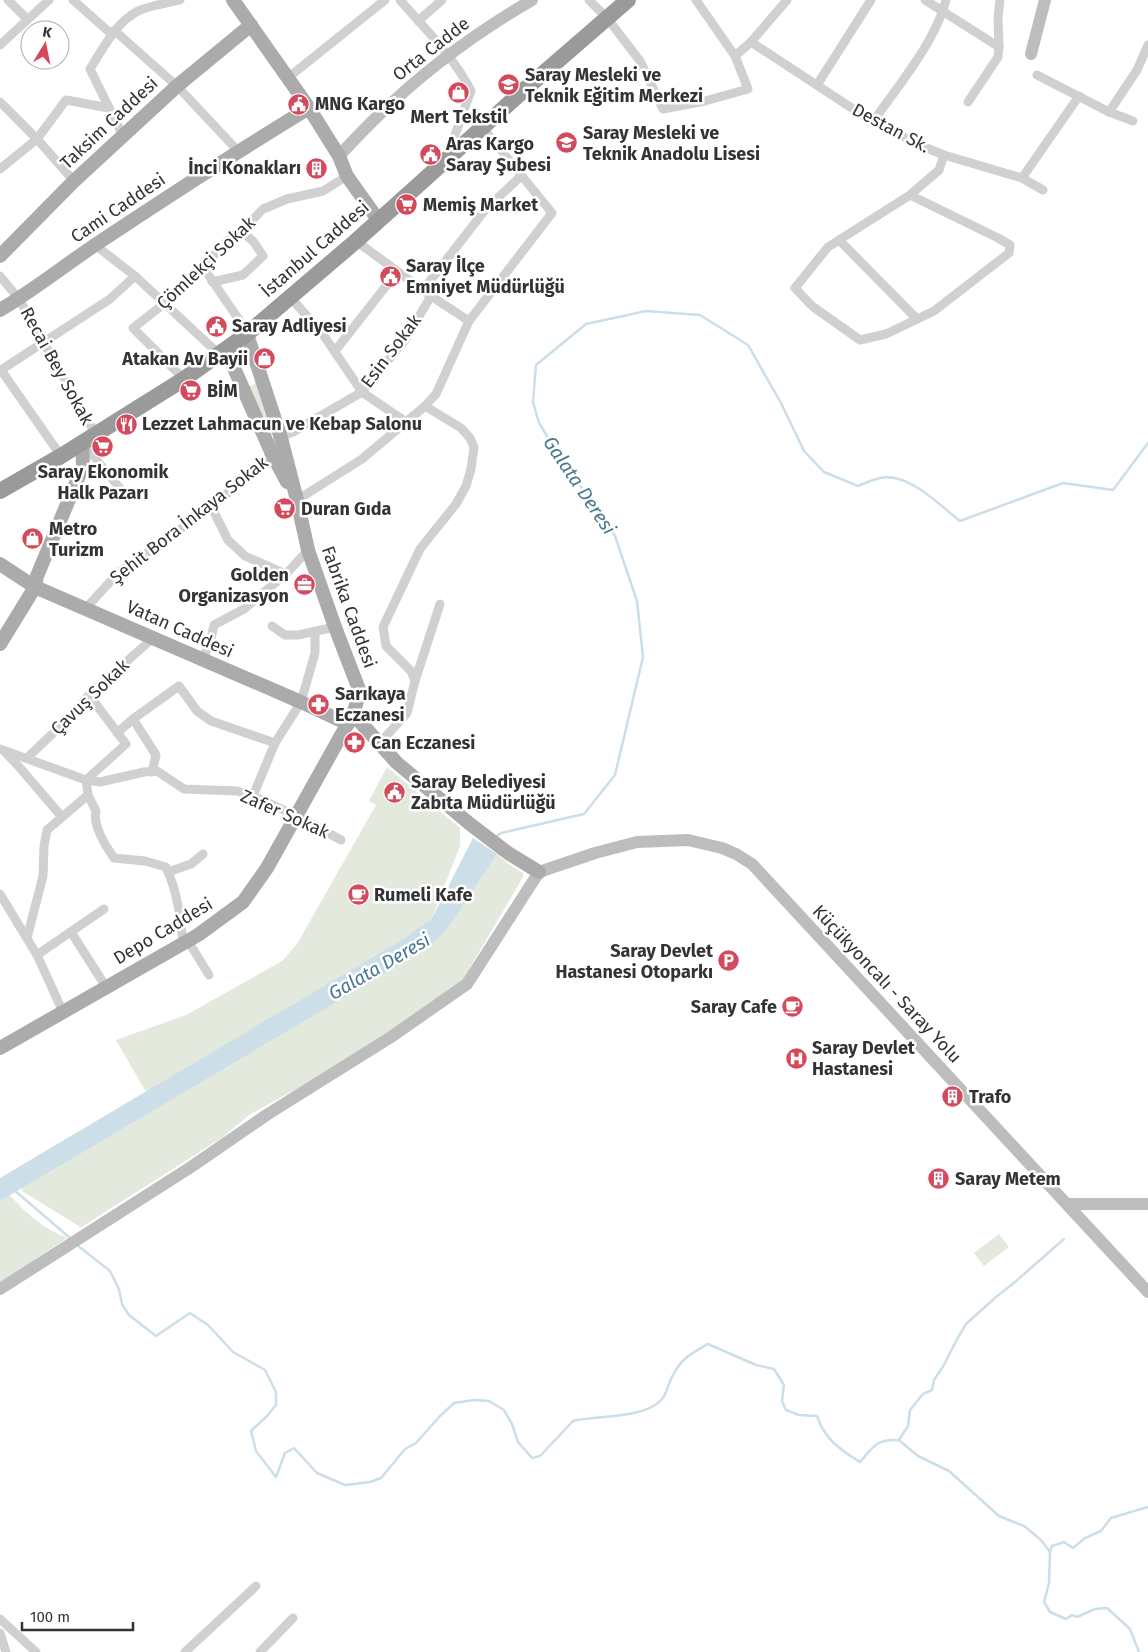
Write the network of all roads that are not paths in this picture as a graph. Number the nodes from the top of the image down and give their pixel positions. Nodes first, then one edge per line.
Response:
1 (8, 0) edge
2 (49, 0) edge
3 (73, 0) edge
4 (180, 0) edge
5 (233, 0) edge
6 (385, 0) edge
7 (400, 0) edge
8 (442, 0) edge
9 (518, 0) edge
10 (532, 0) edge
11 (589, 0) edge
12 (628, 0) edge
13 (696, 0) edge
14 (787, 0) edge
15 (871, 0) edge
16 (925, 0) edge
17 (946, 0) edge
18 (1000, 0) edge
19 (1045, 0) edge
20 (944, 11) junction
21 (511, 12) junction
22 (607, 18) junction
23 (27, 19) junction
24 (418, 21) junction
25 (251, 24) junction
26 (115, 31) junction
27 (750, 42) junction
28 (0, 45) edge
29 (1148, 45) edge
30 (999, 47) junction
31 (1031, 54) dead end
32 (448, 55) junction
33 (735, 56) junction
34 (1037, 75) dead end
35 (289, 77) junction
36 (817, 85) junction
37 (176, 86) junction
38 (1079, 96) junction
39 (968, 102) dead end
40 (1, 106) edge
41 (109, 108) junction
42 (309, 108) junction
43 (1109, 112) junction
44 (1133, 121) dead end
45 (873, 122) junction
46 (483, 128) junction
47 (123, 136) junction
48 (37, 139) junction
49 (238, 151) junction
50 (944, 155) junction
51 (338, 156) junction
52 (446, 159) junction
53 (0, 169) edge
54 (347, 176) junction
55 (521, 176) junction
56 (1022, 178) junction
57 (74, 181) junction
58 (1043, 190) dead end
59 (910, 195) junction
60 (379, 221) junction
61 (241, 230) junction
62 (839, 240) junction
63 (356, 241) junction
64 (95, 245) junction
65 (0, 256) edge
66 (203, 268) junction
67 (397, 272) junction
68 (0, 276) edge
69 (135, 276) junction
70 (212, 282) junction
71 (427, 293) junction
72 (290, 297) junction
73 (20, 299) junction
74 (165, 303) junction
75 (0, 310) edge
76 (917, 319) junction
77 (469, 321) junction
78 (248, 334) junction
79 (44, 341) junction
80 (335, 351) junction
81 (223, 352) junction
82 (184, 379) junction
83 (362, 392) junction
84 (424, 406) junction
85 (406, 422) junction
86 (89, 438) junction
87 (281, 438) junction
88 (270, 448) junction
89 (61, 456) junction
90 (0, 491) edge
91 (123, 492) dead end
92 (298, 500) junction
93 (211, 506) junction
94 (308, 550) junction
95 (0, 564) edge
96 (286, 574) junction
97 (35, 587) junction
98 (440, 604) dead end
99 (86, 608) junction
100 (272, 626) dead end
101 (335, 627) junction
102 (315, 632) junction
103 (153, 638) junction
104 (0, 644) edge
105 (203, 659) junction
106 (415, 681) junction
107 (89, 696) junction
108 (301, 702) junction
109 (133, 719) junction
110 (351, 719) junction
111 (117, 732) junction
112 (275, 743) junction
113 (379, 744) junction
114 (2, 750) edge
115 (27, 758) junction
116 (152, 772) junction
117 (86, 780) junction
118 (88, 795) junction
119 (253, 796) junction
120 (297, 816) junction
121 (62, 817) junction
122 (342, 840) dead end
123 (203, 854) dead end
124 (168, 872) junction
125 (539, 872) junction
126 (0, 894) edge
127 (104, 909) dead end
128 (71, 932) junction
129 (26, 938) junction
130 (186, 942) junction
131 (36, 955) junction
132 (209, 975) dead end
133 (106, 987) junction
134 (63, 1012) junction
135 (0, 1048) edge
136 (1068, 1204) junction
137 (1148, 1204) edge
138 (0, 1289) edge
139 (1148, 1292) edge
140 (256, 1586) dead end
141 (293, 1618) dead end
142 (0, 1619) edge
143 (0, 1634) edge
144 (6, 1652) edge
145 (36, 1652) edge
146 (185, 1652) edge
147 (260, 1652) edge

1 - 23 street
2 - 23 street
3 - 26 street
4 - 26 street
5 - 25 main road
6 - 35 street
7 - 24 street
8 - 24 street
9 - 21 street
10 - 21 street, Orta Cadde
11 - 22 street
12 - 22 highway, İstanbul Caddesi
13 - 33 street
14 - 27 street
15 - 36 street
16 - 20 street
17 - 20 street
18 - 30 street
19 - 31 street
20 - 30 street
20 - 45 street
21 - 32 street, Orta Cadde
22 - 33 street
22 - 46 highway, İstanbul Caddesi
23 - 28 street
24 - 32 street
25 - 35 main road
25 - 37 main road, Taksim Caddesi
26 - 37 street
26 - 41 street
27 - 33 street
27 - 36 street, Destan Sk.
29 - 43 street
30 - 39 street
32 - 51 street, Orta Cadde
32 - 52 street
34 - 38 street
35 - 42 main road
36 - 45 street, Destan Sk.
37 - 47 main road, Taksim Caddesi
37 - 49 street
38 - 43 street
38 - 56 street
40 - 48 street
41 - 47 street
41 - 48 street
42 - 49 main road, Cami Caddesi
42 - 51 main road
43 - 44 street
45 - 50 street, Destan Sk.
46 - 52 highway, İstanbul Caddesi
46 - 55 street
47 - 57 main road, Taksim Caddesi
48 - 53 street
48 - 57 street
49 - 64 main road, Cami Caddesi
50 - 56 street, Destan Sk.
50 - 59 street
51 - 54 main road
52 - 60 highway, İstanbul Caddesi
54 - 60 main road
54 - 61 street, Çömlekçi Sokak
55 - 71 street, Esin Sokak
55 - 77 street
56 - 58 street, Destan Sk.
57 - 65 main road, Taksim Caddesi
59 - 62 street
59 - 76 street
60 - 63 highway, İstanbul Caddesi
61 - 66 street, Çömlekçi Sokak
61 - 70 street
62 - 76 street
62 - 76 street
63 - 67 street
63 - 72 highway, İstanbul Caddesi
64 - 69 street
64 - 73 main road, Cami Caddesi
66 - 70 street
66 - 74 street, Çömlekçi Sokak
67 - 71 street
67 - 80 street
68 - 73 street, Recai Bey Sokak
69 - 74 street
69 - 79 street
70 - 78 street
71 - 77 street
71 - 83 street, Esin Sokak
72 - 78 highway, İstanbul Caddesi
72 - 80 street
73 - 75 main road, Cami Caddesi
73 - 79 street, Recai Bey Sokak
74 - 81 street
74 - 82 street, Çömlekçi Sokak
77 - 84 street
78 - 81 highway, İstanbul Caddesi
78 - 87 main road, Fabrika Caddesi
79 - 86 street, Recai Bey Sokak
79 - 89 street
80 - 83 street
81 - 82 highway, İstanbul Caddesi
81 - 88 main road, Fabrika Caddesi
82 - 86 highway, İstanbul Caddesi
83 - 85 street
83 - 87 street, Esin Sokak
84 - 85 street
84 - 106 street
85 - 92 street
86 - 89 highway, İstanbul Caddesi
86 - 91 street, Recai Bey Sokak
86 - 97 main road
87 - 88 street, Esin Sokak
87 - 92 main road, Fabrika Caddesi
88 - 92 main road, Fabrika Caddesi
88 - 93 street, Şehit Bora İnkaya Sokak
89 - 90 highway, İstanbul Caddesi
92 - 94 main road, Fabrika Caddesi
93 - 96 street
93 - 99 street, Şehit Bora İnkaya Sokak
94 - 96 street
94 - 101 main road, Fabrika Caddesi
95 - 97 main road, Vatan Caddesi
96 - 105 street
97 - 99 main road, Vatan Caddesi
97 - 104 main road
98 - 106 street
99 - 103 main road, Vatan Caddesi
100 - 102 street
101 - 102 street
101 - 110 main road, Fabrika Caddesi
102 - 108 street
103 - 105 main road, Vatan Caddesi
103 - 107 street, Çavuş Sokak
105 - 108 main road, Vatan Caddesi
106 - 113 street
107 - 111 street
107 - 115 street, Çavuş Sokak
108 - 110 main road, Vatan Caddesi
108 - 112 street
109 - 111 street
109 - 112 street
109 - 116 street
110 - 113 main road, Vatan Caddesi
110 - 120 main road, Depo Caddesi
111 - 117 street
112 - 119 street
113 - 125 main road, Vatan Caddesi
114 - 115 street
114 - 121 street
115 - 117 street
116 - 117 street
116 - 119 street, Zafer Sokak
117 - 118 street
118 - 121 street
118 - 124 street
119 - 120 street, Zafer Sokak
120 - 122 street, Zafer Sokak
120 - 130 main road, Depo Caddesi
121 - 129 street
123 - 124 street
124 - 130 street
125 - 136 street, Küçükyoncalı - Saray Yolu
125 - 138 street
126 - 129 street
127 - 128 street
128 - 131 street
128 - 133 street
129 - 131 street
130 - 132 street
130 - 133 main road, Depo Caddesi
131 - 134 street
133 - 134 main road, Depo Caddesi
134 - 135 main road, Depo Caddesi
136 - 137 street
136 - 139 street, Küçükyoncalı - Saray Yolu
140 - 146 street
141 - 147 street
142 - 145 street
143 - 144 street

